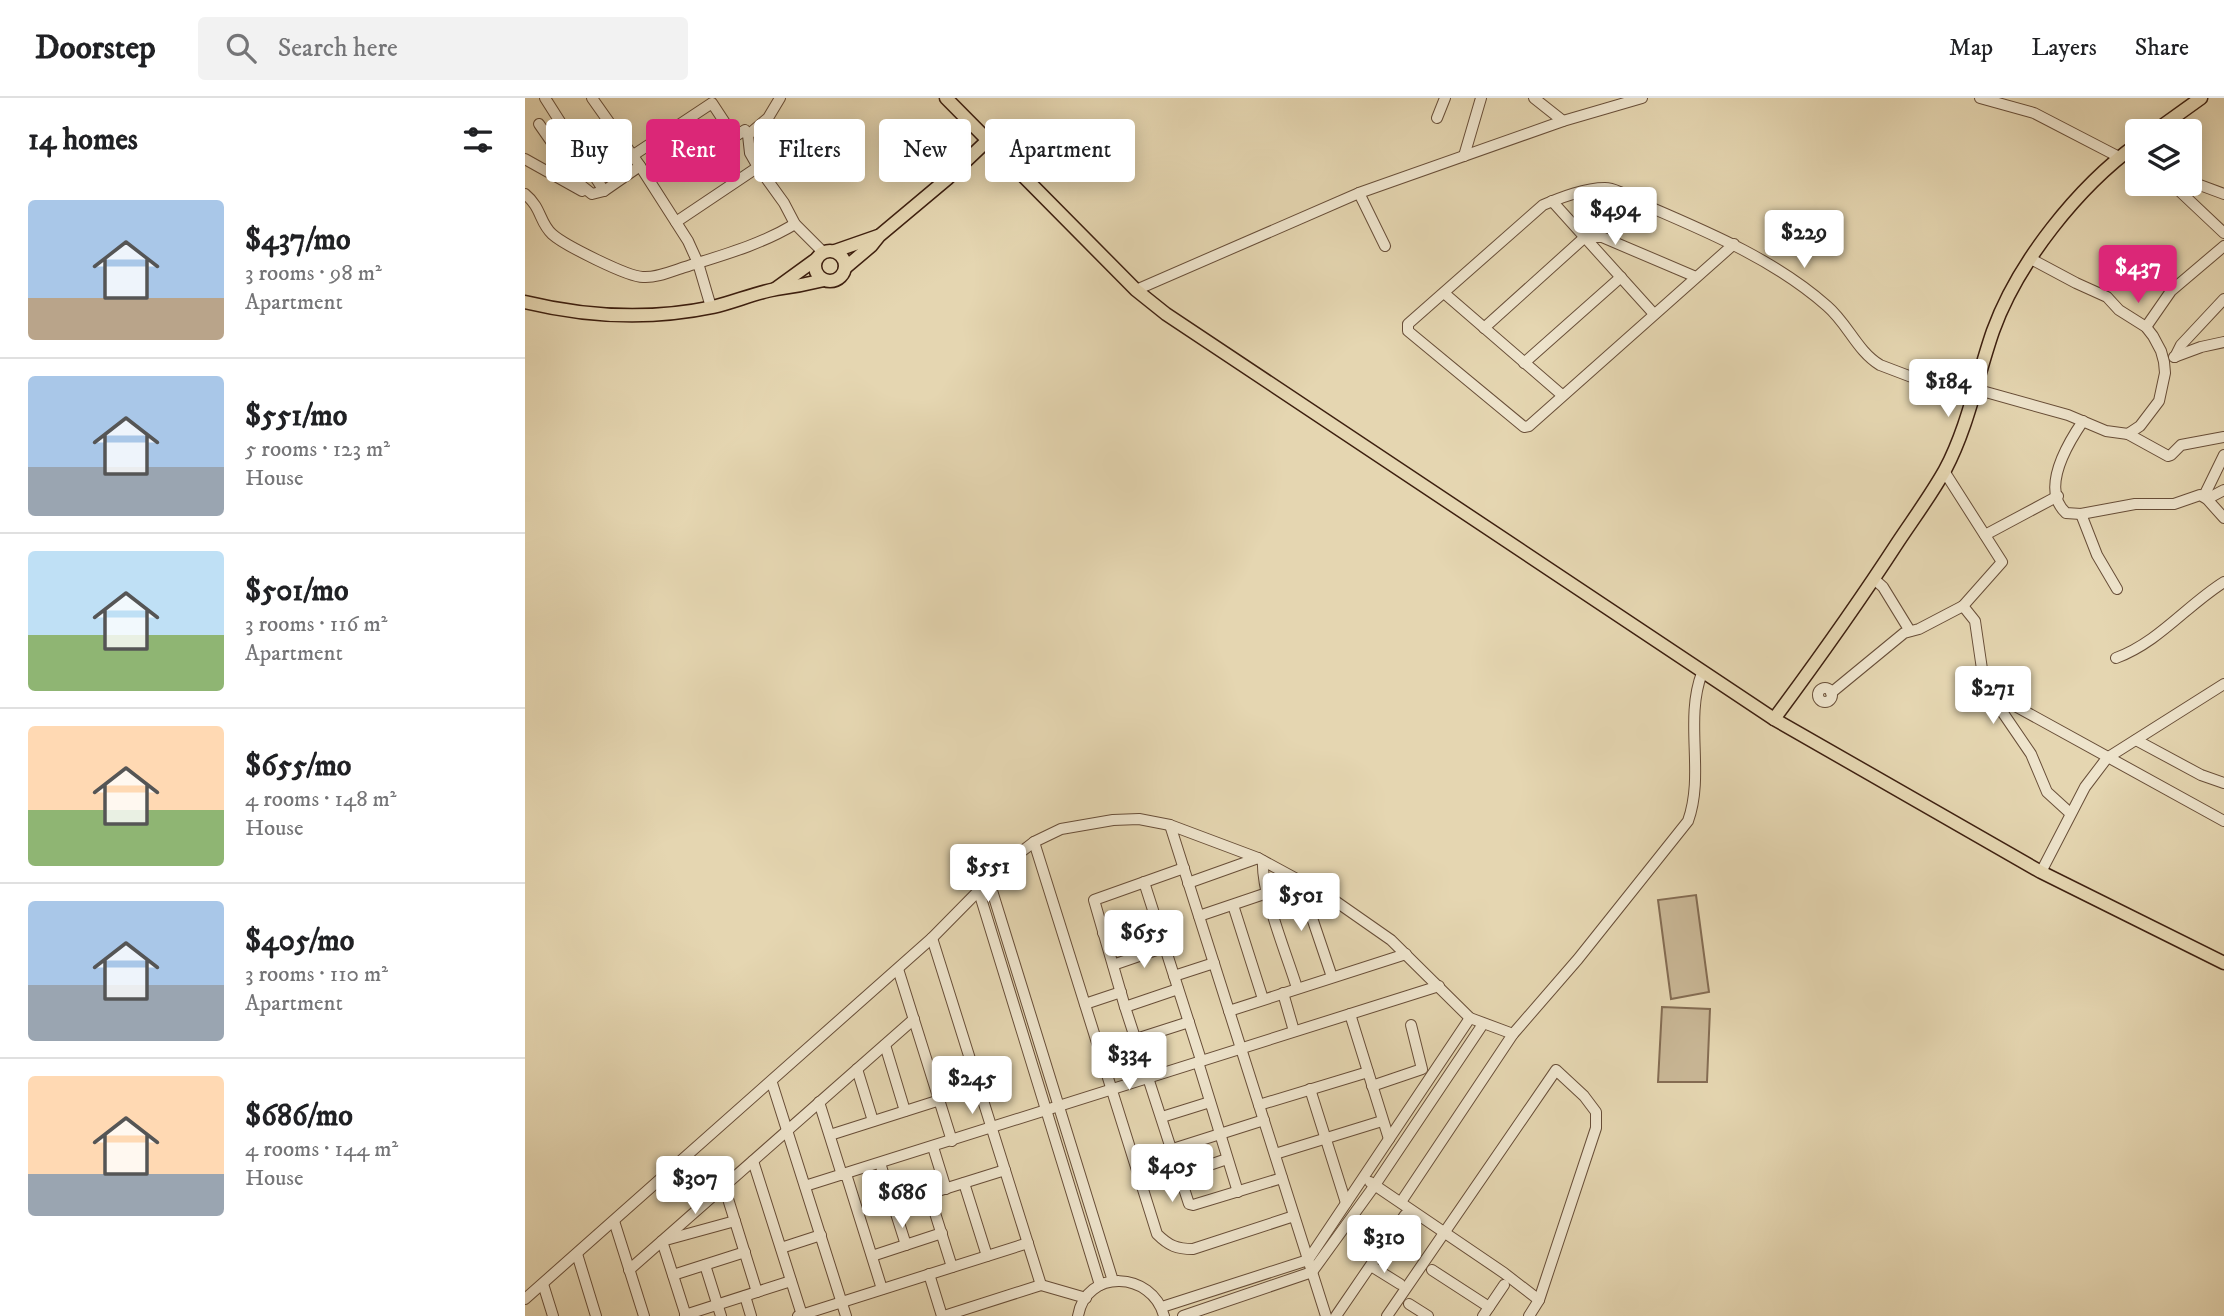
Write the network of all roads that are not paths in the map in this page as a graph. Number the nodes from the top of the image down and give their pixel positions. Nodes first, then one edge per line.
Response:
1 (545, 98) edge
2 (592, 98) edge
3 (780, 98) edge
4 (946, 98) edge
5 (1445, 98) edge
6 (1481, 98) edge
7 (1534, 98) edge
8 (1642, 98) edge
9 (1980, 98) edge
10 (2201, 98) edge
11 (1437, 118) dead end
12 (606, 119) edge
13 (688, 119) edge
14 (722, 119) edge
15 (2172, 119) edge
16 (1563, 121) junction
17 (539, 124) dead end
18 (740, 132) edge
19 (748, 135) junction
20 (985, 137) edge
21 (985, 143) edge
22 (646, 147) edge
23 (2125, 153) edge
24 (632, 156) joint
25 (1464, 156) junction
26 (2119, 157) junction
27 (525, 159) edge
28 (754, 160) edge
29 (640, 166) junction
30 (754, 170) edge
31 (769, 182) edge
32 (1029, 182) edge
33 (2202, 186) edge
34 (2209, 188) junction
35 (604, 191) junction
36 (1359, 193) junction
37 (525, 194) edge
38 (592, 194) junction
39 (2224, 194) edge
40 (2183, 196) edge
41 (1552, 201) junction
42 (2193, 206) junction
43 (676, 222) junction
44 (795, 224) junction
45 (2224, 233) edge
46 (879, 236) junction
47 (1585, 237) junction
48 (1734, 244) junction
49 (1385, 246) dead end
50 (2224, 246) edge
51 (824, 254) junction
52 (2031, 259) junction
53 (698, 263) junction
54 (845, 268) junction
55 (1621, 277) junction
56 (1696, 277) junction
57 (824, 280) junction
58 (775, 289) junction
59 (1136, 290) junction
60 (1444, 293) junction
61 (2224, 299) edge
62 (525, 302) edge
63 (711, 307) junction
64 (1654, 314) junction
65 (2146, 327) junction
66 (1484, 328) junction
67 (2224, 342) edge
68 (2175, 357) junction
69 (2164, 362) junction
70 (1524, 363) junction
71 (1974, 394) junction
72 (1562, 395) junction
73 (2084, 421) junction
74 (2128, 434) junction
75 (2224, 437) edge
76 (2224, 455) edge
77 (1944, 471) junction
78 (2224, 490) edge
79 (2058, 496) junction
80 (2205, 497) junction
81 (2081, 514) junction
82 (2224, 518) edge
83 (1985, 535) junction
84 (1874, 579) junction
85 (2224, 582) edge
86 (2117, 589) dead end
87 (1963, 606) junction
88 (1910, 631) junction
89 (2116, 658) dead end
90 (1702, 673) junction
91 (2224, 684) edge
92 (1989, 691) junction
93 (1831, 693) dead end
94 (1774, 719) junction
95 (2136, 740) junction
96 (2107, 758) junction
97 (2224, 783) edge
98 (2070, 813) junction
99 (2224, 821) edge
100 (1170, 825) junction
101 (1034, 842) junction
102 (1261, 860) junction
103 (1184, 868) junction
104 (2041, 872) junction
105 (989, 881) junction
106 (1144, 882) junction
107 (1188, 883) junction
108 (1307, 884) junction
109 (979, 892) junction
110 (1267, 893) junction
111 (1233, 905) junction
112 (1155, 916) junction
113 (1199, 916) junction
114 (1103, 933) junction
115 (932, 938) junction
116 (1165, 947) junction
117 (1406, 954) junction
118 (2224, 962) edge
119 (1214, 963) junction
120 (1113, 965) junction
121 (898, 969) junction
122 (1174, 976) junction
123 (1332, 977) junction
124 (1439, 986) junction
125 (1297, 988) junction
126 (1178, 989) junction
127 (1121, 992) junction
128 (1283, 993) junction
129 (1263, 999) junction
130 (1085, 1004) junction
131 (1125, 1007) junction
132 (1229, 1011) junction
133 (1350, 1014) junction
134 (1470, 1018) junction
135 (914, 1019) junction
136 (1189, 1022) junction
137 (1483, 1024) junction
138 (1411, 1025) dead end
139 (1294, 1031) junction
140 (1513, 1034) junction
141 (1136, 1039) junction
142 (885, 1045) junction
143 (1241, 1048) junction
144 (1199, 1061) junction
145 (857, 1069) junction
146 (1368, 1072) junction
147 (1149, 1077) junction
148 (772, 1083) junction
149 (1372, 1086) junction
150 (1112, 1089) junction
151 (1310, 1089) junction
152 (940, 1100) junction
153 (820, 1102) junction
154 (1210, 1102) junction
155 (1259, 1105) junction
156 (1060, 1106) junction
157 (905, 1111) junction
158 (1047, 1111) junction
159 (1162, 1117) junction
160 (1264, 1120) junction
161 (873, 1121) junction
162 (1382, 1121) junction
163 (992, 1129) junction
164 (787, 1131) junction
165 (1220, 1134) junction
166 (830, 1135) junction
167 (1325, 1138) junction
168 (1389, 1139) junction
169 (952, 1141) junction
170 (933, 1147) junction
171 (1171, 1150) junction
172 (1275, 1154) junction
173 (1227, 1159) junction
174 (753, 1161) junction
175 (1135, 1161) junction
176 (880, 1163) junction
177 (1005, 1170) junction
178 (844, 1174) junction
179 (1180, 1175) junction
180 (1363, 1177) junction
181 (1282, 1178) junction
182 (964, 1183) junction
183 (1375, 1185) junction
184 (724, 1186) junction
185 (805, 1186) junction
186 (946, 1189) junction
187 (1238, 1192) junction
188 (929, 1194) junction
189 (1401, 1202) junction
190 (1346, 1203) junction
191 (893, 1205) junction
192 (1405, 1215) dead end
193 (1294, 1216) junction
194 (614, 1221) junction
195 (735, 1221) junction
196 (1443, 1231) junction
197 (942, 1233) junction
198 (821, 1235) junction
199 (662, 1241) junction
200 (1028, 1243) junction
201 (906, 1245) junction
202 (781, 1248) junction
203 (745, 1252) junction
204 (577, 1254) junction
205 (872, 1256) junction
206 (987, 1256) junction
207 (1308, 1260) junction
208 (705, 1265) junction
209 (1371, 1266) junction
210 (952, 1267) junction
211 (629, 1270) junction
212 (1431, 1270) dead end
213 (1312, 1272) junction
214 (673, 1275) junction
215 (929, 1275) junction
216 (791, 1281) junction
217 (1113, 1281) junction
218 (543, 1283) junction
219 (1400, 1283) dead end
220 (1041, 1285) junction
221 (1504, 1285) dead end
222 (1100, 1286) junction
223 (882, 1289) junction
224 (757, 1292) junction
225 (745, 1296) junction
226 (1086, 1298) junction
227 (525, 1299) edge
228 (1539, 1300) junction
229 (842, 1302) junction
230 (717, 1304) junction
231 (1409, 1304) dead end
232 (1163, 1312) edge
233 (1486, 1312) edge
234 (686, 1315) edge
235 (800, 1315) edge
236 (553, 1316) edge
237 (596, 1316) edge
238 (644, 1316) edge
239 (721, 1316) edge
240 (751, 1316) edge
241 (846, 1316) edge
242 (943, 1316) edge
243 (1078, 1316) edge
244 (1183, 1316) edge
245 (1326, 1316) edge
246 (1336, 1316) edge
247 (1387, 1316) edge
248 (1428, 1316) edge
249 (1529, 1316) edge

1 - 35 street
2 - 12 street
3 - 19 street
4 - 20 main road
5 - 11 street
6 - 25 street
7 - 16 street
8 - 16 street
9 - 26 street
10 - 15 main road
13 - 14 street
16 - 25 street
17 - 38 street
18 - 19 street
19 - 28 street
21 - 46 main road
22 - 24 street
23 - 26 main road
24 - 29 street
25 - 36 street
26 - 52 main road
27 - 38 street
29 - 35 street
29 - 43 street
30 - 43 street
31 - 44 street
32 - 59 main road
33 - 34 street
34 - 39 street
34 - 42 street
35 - 38 street
36 - 49 street
36 - 59 street
37 - 53 street
40 - 42 street
41 - 47 street
41 - 48 street
41 - 60 street
42 - 45 street
43 - 53 street
44 - 51 street
44 - 53 street
46 - 51 main road
46 - 54 main road
47 - 55 street
47 - 56 street
47 - 66 street
48 - 56 street
48 - 71 street
50 - 65 street
51 - 54 main road
51 - 57 main road
51 - 58 main road
52 - 65 street
52 - 71 main road
53 - 63 street
54 - 57 main road
55 - 64 street
55 - 70 street
56 - 64 street
57 - 58 main road
58 - 63 main road
59 - 90 main road
60 - 66 street
60 - 72 street
61 - 68 street
62 - 63 main road
64 - 72 street
65 - 69 street
66 - 70 street
67 - 68 street
68 - 69 street
69 - 74 street
70 - 72 street
71 - 73 street
71 - 77 main road
73 - 74 street
73 - 79 street
74 - 75 street
76 - 80 street
77 - 83 street
77 - 84 main road
78 - 80 street
79 - 81 street
79 - 83 street
80 - 81 street
80 - 82 street
81 - 86 street
83 - 87 street
84 - 88 street
84 - 94 main road
85 - 89 street
87 - 88 street
87 - 92 street
88 - 93 street
90 - 94 main road
90 - 140 street
91 - 95 street
92 - 96 street
92 - 98 street
94 - 104 main road
95 - 96 street
95 - 97 street
96 - 98 street
96 - 99 street
98 - 104 street
100 - 101 street
100 - 102 street
100 - 103 street
101 - 105 street
101 - 130 street
102 - 107 street
102 - 108 street
102 - 110 street
103 - 106 street
103 - 107 street
104 - 118 main road
105 - 109 street
105 - 156 street
106 - 112 street
106 - 114 street
107 - 113 street
108 - 117 street
108 - 123 street
109 - 115 street
109 - 158 street
110 - 111 street
110 - 125 street
111 - 113 street
111 - 129 street
112 - 114 street
112 - 116 street
113 - 119 street
114 - 120 street
115 - 121 street
115 - 163 street
116 - 120 street
116 - 122 street
117 - 123 street
117 - 124 street
119 - 122 street
119 - 132 street
120 - 127 street
121 - 135 street
121 - 148 street
122 - 126 street
123 - 125 street
124 - 133 street
124 - 134 street
125 - 128 street
126 - 131 street
126 - 136 street
127 - 130 street
127 - 131 street
128 - 129 street
128 - 139 street
129 - 132 street
130 - 150 street
131 - 141 street
132 - 143 street
133 - 139 street
133 - 146 street
134 - 137 street
134 - 168 street
135 - 142 street
135 - 152 street
136 - 141 street
136 - 144 street
137 - 140 street
137 - 183 street
138 - 149 street
139 - 143 street
140 - 189 street
141 - 147 street
142 - 145 street
142 - 157 street
143 - 144 street
143 - 155 street
144 - 147 street
144 - 154 street
145 - 153 street
145 - 161 street
146 - 149 street
146 - 151 street
147 - 150 street
147 - 159 street
148 - 164 street
148 - 194 street
149 - 162 street
150 - 156 street
150 - 175 street
151 - 155 street
151 - 167 street
152 - 157 street
152 - 169 street
153 - 164 street
153 - 166 street
154 - 159 street
154 - 165 street
155 - 160 street
156 - 158 street
156 - 217 street
157 - 161 street
158 - 163 street
158 - 222 street
159 - 171 street
160 - 165 street
160 - 172 street
161 - 166 street
162 - 167 street
162 - 168 street
163 - 169 street
163 - 177 street
164 - 174 street
164 - 185 street
165 - 171 street
165 - 173 street
166 - 178 street
167 - 172 street
167 - 190 street
168 - 180 street
169 - 170 street
170 - 176 street
170 - 186 street
171 - 175 street
171 - 179 street
172 - 181 street
173 - 179 street
173 - 187 street
174 - 184 street
174 - 202 street
175 - 193 street
176 - 178 street
176 - 191 street
177 - 182 street
177 - 200 street
178 - 185 street
178 - 205 street
179 - 187 street
180 - 183 street
180 - 190 street
181 - 187 street
181 - 193 street
182 - 186 street
182 - 206 street
183 - 189 street
183 - 213 street
184 - 195 street
184 - 199 street
185 - 198 street
186 - 188 street
188 - 191 street
188 - 197 street
189 - 196 street
190 - 207 street
191 - 201 street
192 - 209 street
193 - 207 street
194 - 204 street
194 - 211 street
195 - 199 street
195 - 203 street
196 - 228 street
196 - 228 street
196 - 247 street
197 - 201 street
197 - 210 street
198 - 202 street
198 - 229 street
199 - 211 street
199 - 214 street
200 - 206 street
200 - 220 street
201 - 205 street
202 - 216 street
203 - 208 street
203 - 224 street
204 - 218 street
204 - 237 street
205 - 223 street
206 - 210 street
207 - 213 street
207 - 232 street
208 - 214 street
208 - 230 street
209 - 219 street
209 - 246 street
210 - 215 street
211 - 238 street
212 - 233 street
213 - 244 street
213 - 245 street
214 - 234 street
215 - 223 street
215 - 242 street
216 - 224 street
216 - 235 street
217 - 222 street
217 - 232 street
218 - 227 street
218 - 236 street
220 - 226 street
220 - 242 street
221 - 233 street
222 - 226 street
223 - 229 street
224 - 225 street
225 - 230 street
225 - 240 street
226 - 243 street
228 - 249 street
229 - 235 street
229 - 241 street
230 - 234 street
230 - 239 street
231 - 248 street

